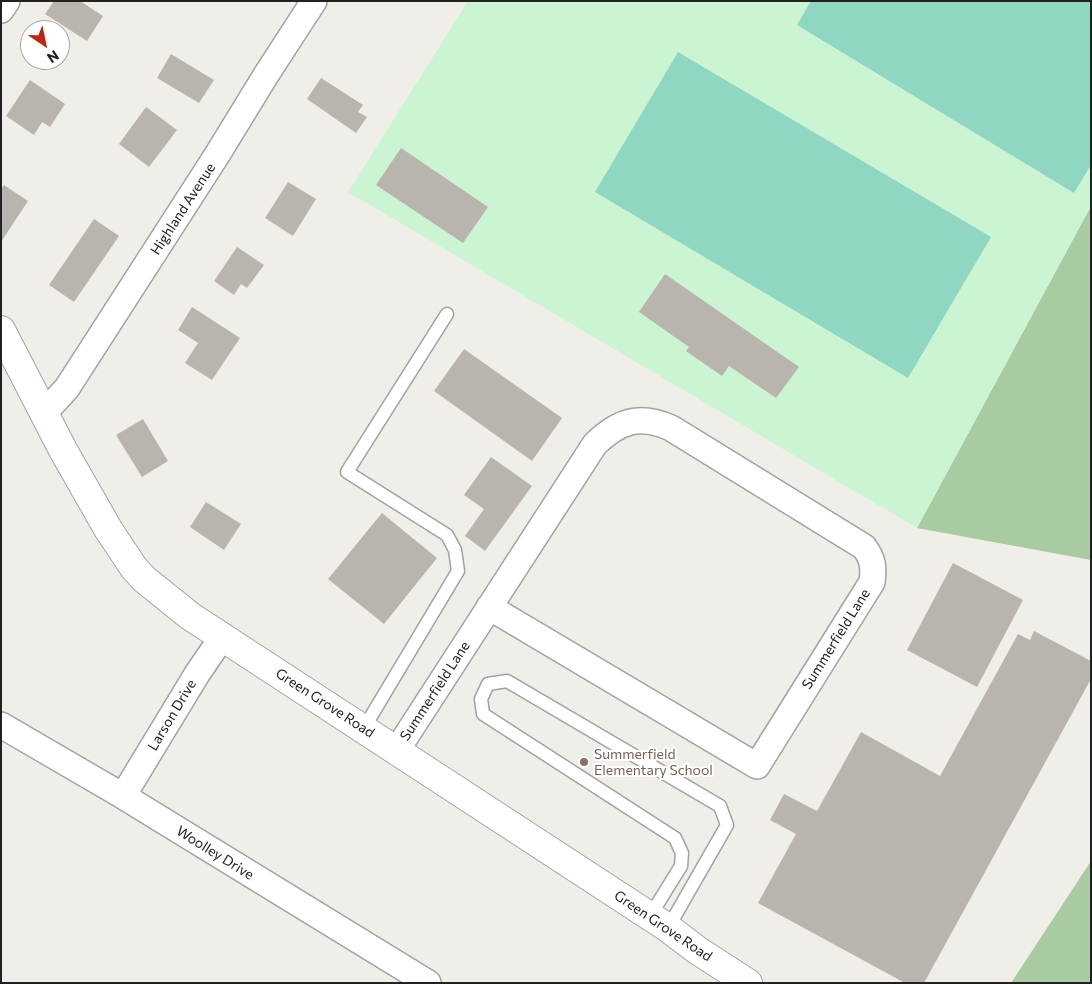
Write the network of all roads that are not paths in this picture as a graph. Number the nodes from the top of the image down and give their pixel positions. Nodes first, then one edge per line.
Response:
1 (314, 1) edge
2 (447, 314) dead end
3 (1, 330) edge
4 (45, 412) junction
5 (489, 607) junction
6 (223, 636) junction
7 (1, 725) edge
8 (364, 728) junction
9 (396, 750) junction
10 (123, 796) junction
11 (659, 922) junction
12 (428, 983) edge
13 (748, 983) edge

1 - 4 street, Highland Avenue
2 - 8 lane
3 - 4 street, Green Grove Road
4 - 6 street, Green Grove Road
5 - 5 street, Summerfield Lane
5 - 9 street, Summerfield Lane
6 - 8 street, Green Grove Road
6 - 10 street, Larson Drive
7 - 10 street, Woolley Drive
8 - 9 street, Green Grove Road
9 - 11 street, Green Grove Road
10 - 12 street, Woolley Drive
11 - 11 lane
11 - 13 street, Green Grove Road

